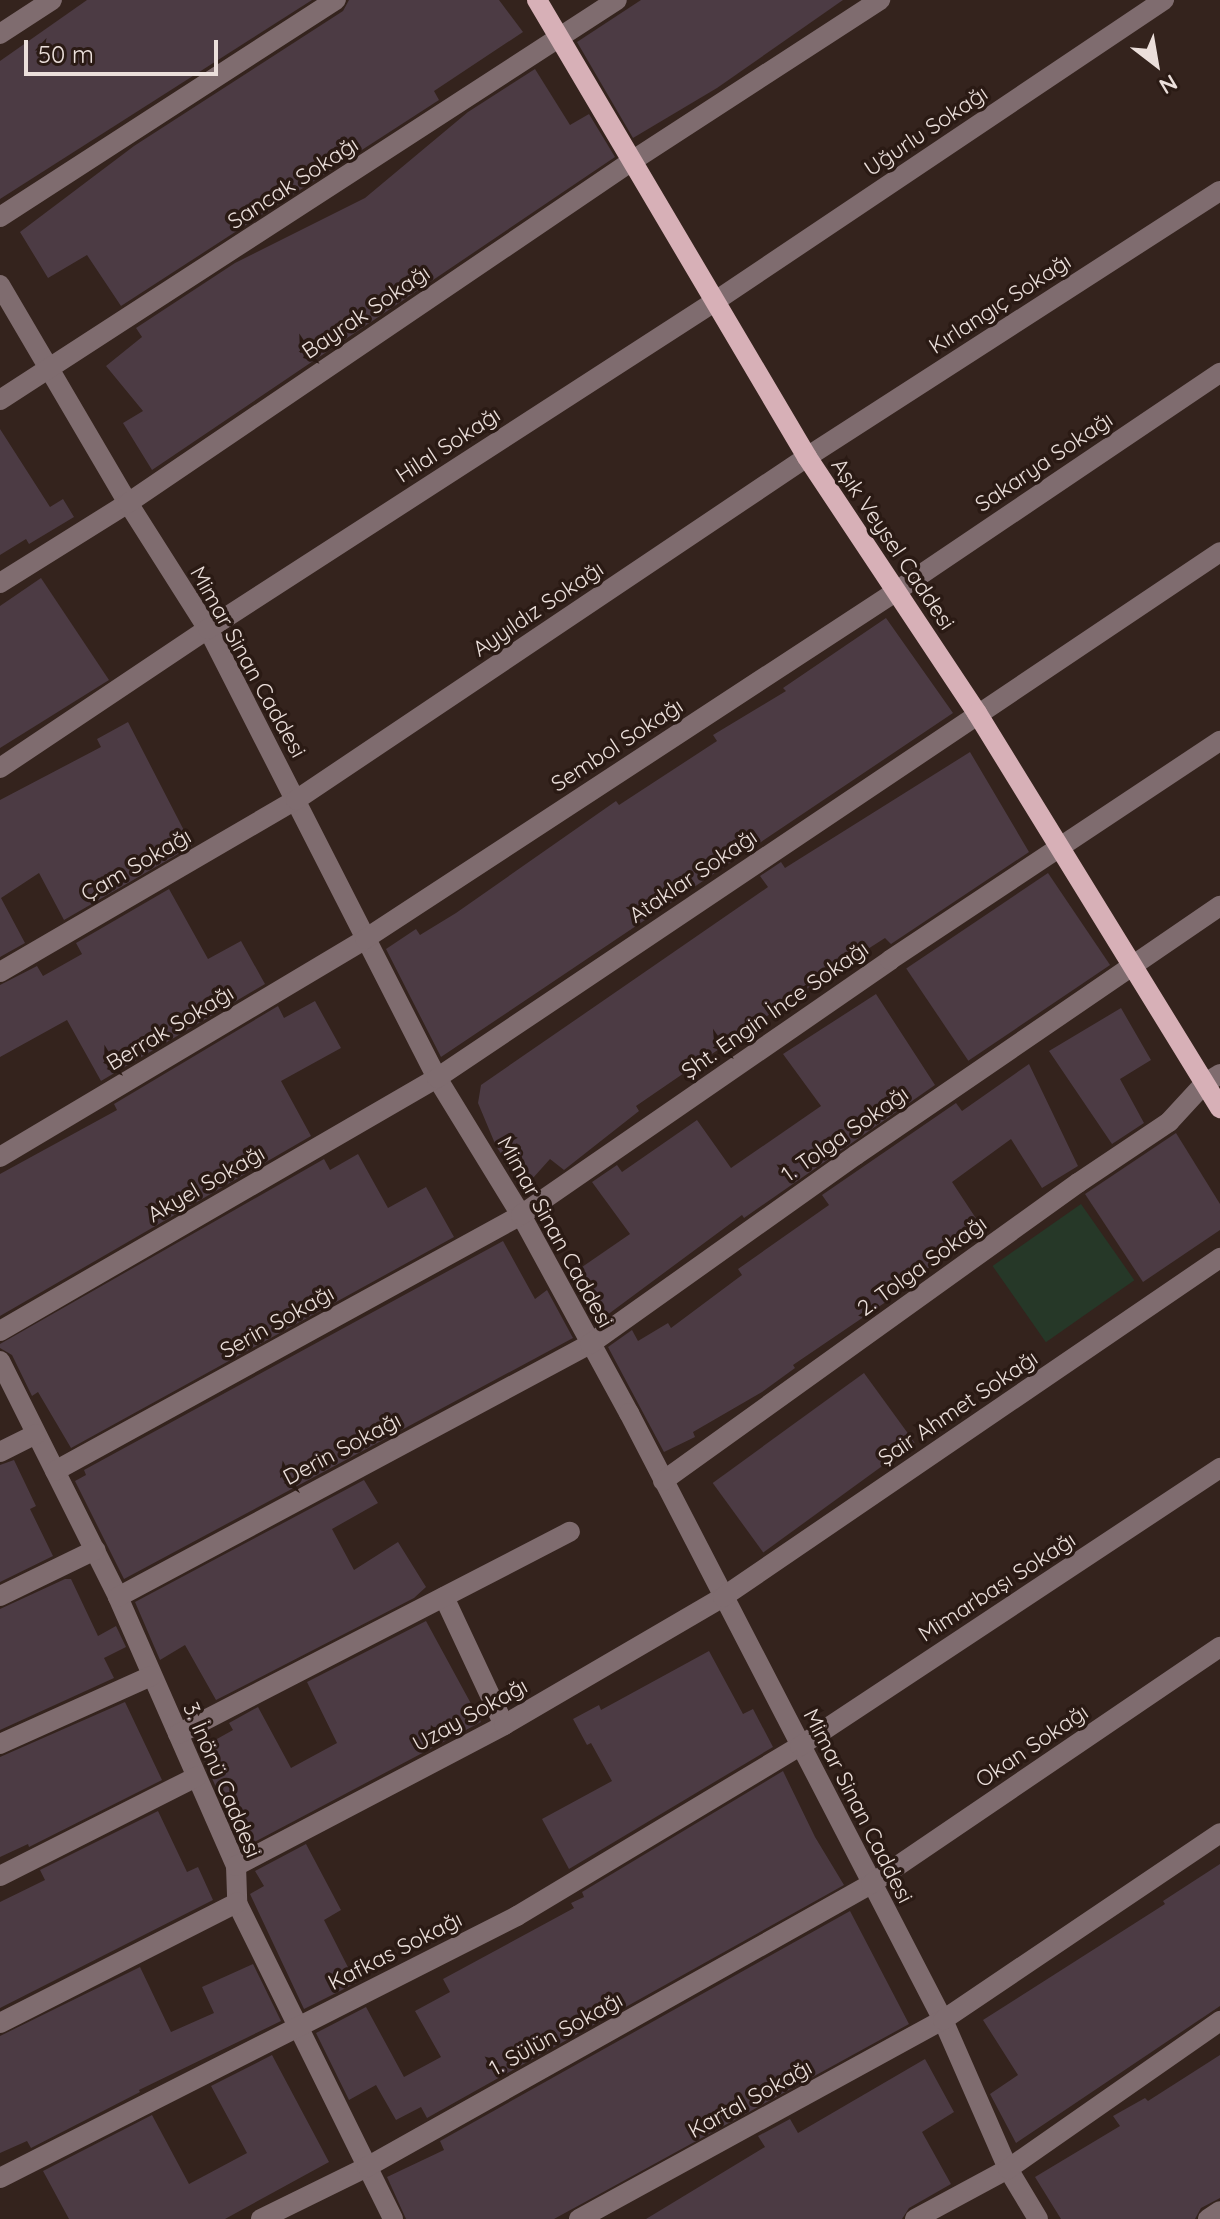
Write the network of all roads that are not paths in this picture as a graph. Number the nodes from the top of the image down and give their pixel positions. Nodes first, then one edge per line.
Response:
1 (52, 0) edge
2 (336, 0) edge
3 (537, 0) edge
4 (617, 0) edge
5 (880, 0) edge
6 (1164, 0) edge
7 (0, 34) edge
8 (560, 38) junction
9 (632, 161) junction
10 (1220, 191) edge
11 (0, 217) edge
12 (0, 285) edge
13 (714, 302) junction
14 (52, 368) junction
15 (1220, 373) edge
16 (0, 400) edge
17 (807, 457) junction
18 (128, 503) junction
19 (1220, 552) edge
20 (0, 583) edge
21 (895, 592) junction
22 (208, 629) junction
23 (977, 713) junction
24 (1220, 741) edge
25 (0, 768) edge
26 (296, 800) junction
27 (1059, 850) junction
28 (1220, 906) edge
29 (365, 939) junction
30 (1130, 966) junction
31 (0, 972) edge
32 (437, 1078) junction
33 (1212, 1079) edge
34 (1220, 1108) edge
35 (0, 1157) edge
36 (521, 1215) junction
37 (1220, 1258) edge
38 (0, 1331) edge
39 (590, 1344) junction
40 (0, 1361) edge
41 (36, 1434) junction
42 (0, 1452) edge
43 (1220, 1468) edge
44 (55, 1471) junction
45 (663, 1481) junction
46 (570, 1532) dead end
47 (95, 1550) junction
48 (0, 1596) edge
49 (118, 1597) junction
50 (444, 1597) junction
51 (723, 1597) junction
52 (1220, 1647) edge
53 (151, 1676) junction
54 (504, 1725) junction
55 (178, 1734) junction
56 (0, 1744) edge
57 (800, 1746) junction
58 (196, 1777) junction
59 (1220, 1833) edge
60 (236, 1866) junction
61 (0, 1876) edge
62 (871, 1884) junction
63 (237, 1903) junction
64 (943, 2020) junction
65 (1220, 2021) edge
66 (0, 2023) edge
67 (298, 2028) junction
68 (367, 2167) junction
69 (1008, 2169) junction
70 (0, 2178) edge
71 (1220, 2211) edge
72 (261, 2219) edge
73 (393, 2219) edge
74 (579, 2219) edge
75 (915, 2219) edge
76 (1038, 2219) edge
77 (1208, 2219) edge

1 - 7 street
2 - 11 street
3 - 8 main road, Aşık Veysel Caddesi
4 - 8 street, Sancak Sokağı
5 - 9 street, Bayrak Sokağı
6 - 13 street, Uğurlu Sokağı
8 - 9 main road, Aşık Veysel Caddesi
8 - 14 street, Sancak Sokağı
9 - 13 main road, Aşık Veysel Caddesi
9 - 18 street, Bayrak Sokağı
10 - 17 street, Kırlangıç Sokağı
12 - 14 street, Mimar Sinan Caddesi
13 - 17 main road, Aşık Veysel Caddesi
13 - 22 street, Hilal Sokağı
14 - 16 street, Sancak Sokağı
14 - 18 street, Mimar Sinan Caddesi
15 - 21 street, Sakarya Sokağı
17 - 21 main road, Aşık Veysel Caddesi
17 - 26 street, Ayyıldız Sokağı
18 - 20 street, Bayrak Sokağı
18 - 22 street, Mimar Sinan Caddesi
19 - 23 street, Ataklar Sokağı
21 - 23 main road, Aşık Veysel Caddesi
21 - 29 street, Sembol Sokağı
22 - 25 street, Hilal Sokağı
22 - 26 street, Mimar Sinan Caddesi
23 - 27 main road, Aşık Veysel Caddesi
23 - 32 street, Ataklar Sokağı
24 - 27 street, Şht. Engin İnce Sokağı
26 - 29 street, Mimar Sinan Caddesi
26 - 31 street, Çam Sokağı
27 - 30 main road, Aşık Veysel Caddesi
27 - 36 street, Şht. Engin İnce Sokağı
28 - 30 street, 1. Tolga Sokağı
29 - 32 street, Mimar Sinan Caddesi
29 - 35 street, Berrak Sokağı
30 - 33 main road, Aşık Veysel Caddesi
30 - 39 street, 1. Tolga Sokağı
32 - 36 street, Mimar Sinan Caddesi
32 - 38 street, Akyel Sokağı
33 - 34 main road, Aşık Veysel Caddesi
33 - 45 street, 2. Tolga Sokağı
36 - 39 street, Mimar Sinan Caddesi
36 - 44 street, Serin Sokağı
37 - 51 street, Şair Ahmet Sokağı
39 - 45 street, Mimar Sinan Caddesi
39 - 49 street, Derin Sokağı
40 - 41 street, 3. İnönü Caddesi
41 - 42 street
41 - 44 street, 3. İnönü Caddesi
43 - 57 street, Mimarbaşı Sokağı
44 - 47 street, 3. İnönü Caddesi
45 - 51 street, Mimar Sinan Caddesi
46 - 50 street
47 - 48 street
47 - 49 street, 3. İnönü Caddesi
49 - 53 street, 3. İnönü Caddesi
50 - 54 street
50 - 55 street
51 - 54 street, Uzay Sokağı
51 - 57 street, Mimar Sinan Caddesi
52 - 62 street, Okan Sokağı
53 - 55 street, 3. İnönü Caddesi
53 - 56 street
54 - 60 street, Uzay Sokağı
55 - 58 street, 3. İnönü Caddesi
57 - 62 street, Mimar Sinan Caddesi
57 - 67 street, Kafkas Sokağı
58 - 60 street, 3. İnönü Caddesi
58 - 61 street
59 - 64 street, Kartal Sokağı
60 - 63 street, 3. İnönü Caddesi
62 - 64 street, Mimar Sinan Caddesi
62 - 68 street, 1. Sülün Sokağı
63 - 66 street
63 - 67 street, 3. İnönü Caddesi
64 - 69 street, Mimar Sinan Caddesi
64 - 74 street, Kartal Sokağı
65 - 69 street
67 - 68 street, 3. İnönü Caddesi
67 - 70 street, Kafkas Sokağı
68 - 72 street, 1. Sülün Sokağı
68 - 73 street, 3. İnönü Caddesi
69 - 75 street
69 - 76 street, Mimar Sinan Caddesi
71 - 77 street

